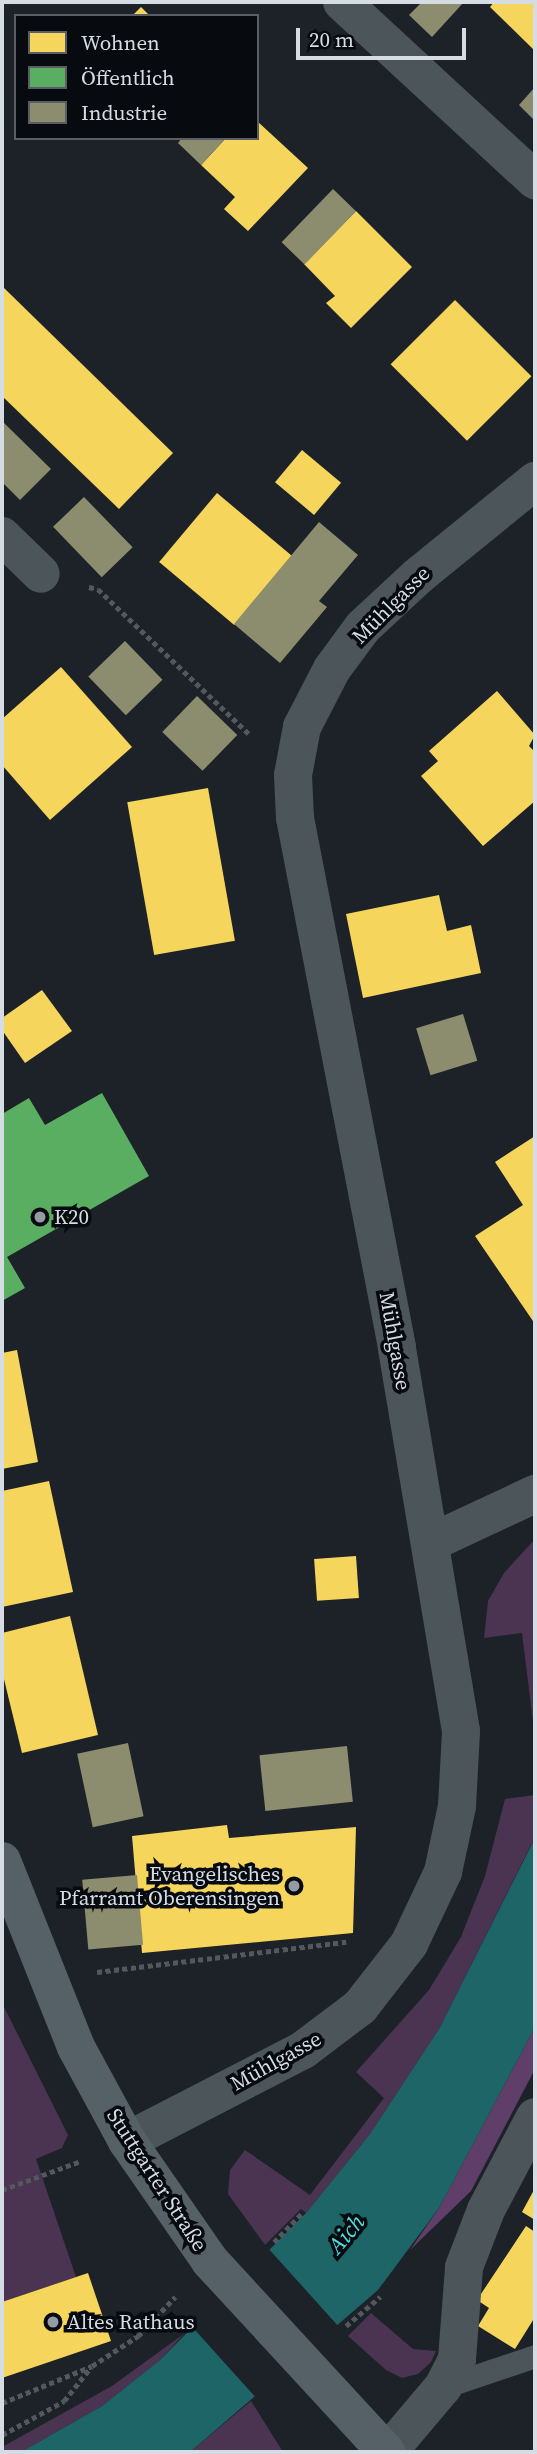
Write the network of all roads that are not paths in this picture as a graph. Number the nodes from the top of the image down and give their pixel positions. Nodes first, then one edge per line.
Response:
1 (342, 2) edge
2 (535, 180) edge
3 (535, 481) edge
4 (2, 536) edge
5 (41, 574) road end
6 (535, 1494) edge
7 (432, 1542) junction
8 (2, 1861) edge
9 (535, 2117) edge
10 (127, 2141) junction
11 (535, 2356) edge
12 (443, 2387) junction
13 (387, 2452) edge

1 - 2 street
3 - 7 street, Mühlgasse
4 - 5 street
6 - 7 street
7 - 10 street, Mühlgasse
8 - 10 main road, Stuttgarter Straße
9 - 12 street
10 - 13 main road, Stuttgarter Straße
11 - 12 lane
12 - 13 street

